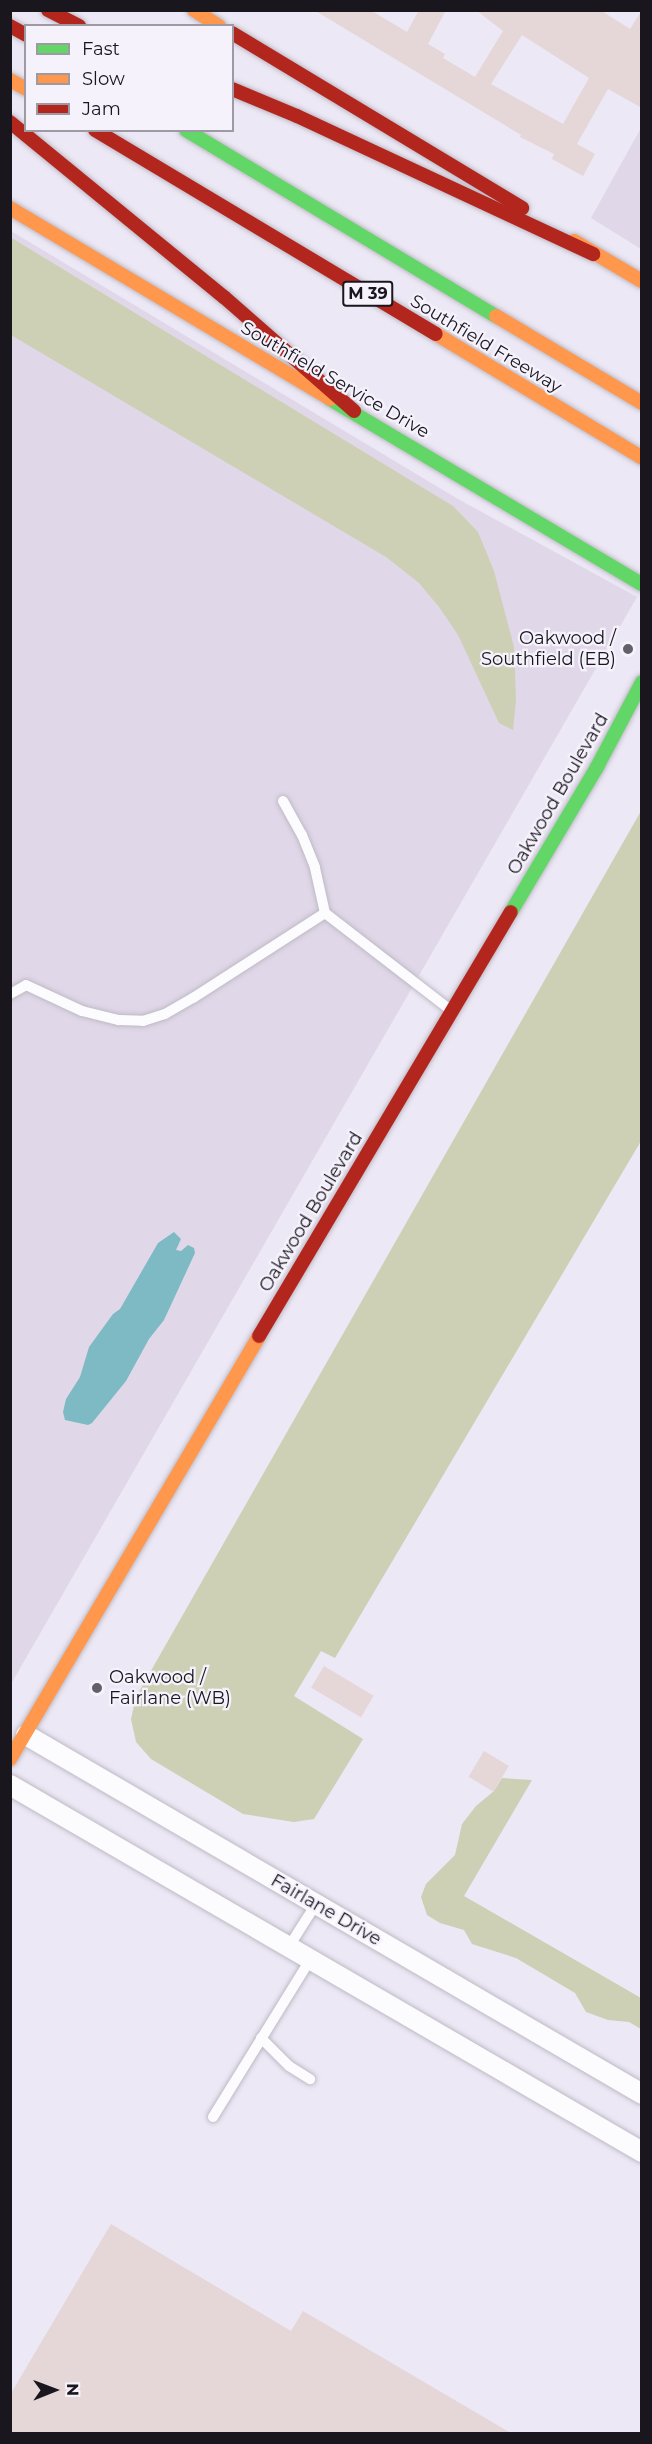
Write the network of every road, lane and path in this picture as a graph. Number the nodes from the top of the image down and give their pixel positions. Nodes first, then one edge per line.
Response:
1 (48, 10) edge
2 (198, 11) edge
3 (75, 24) edge
4 (216, 24) edge
5 (10, 26) edge
6 (24, 34) edge
7 (234, 34) edge
8 (10, 80) edge
9 (24, 88) edge
10 (234, 90) edge
11 (10, 122) edge
12 (98, 132) edge
13 (189, 132) edge
14 (10, 208) edge
15 (593, 254) junction
16 (642, 281) edge
17 (642, 403) edge
18 (354, 411) junction
19 (642, 458) edge
20 (636, 566) dead end
21 (614, 568) junction
22 (642, 584) edge
23 (642, 682) edge
24 (283, 801) dead end
25 (325, 913) junction
26 (10, 994) edge
27 (452, 1011) junction
28 (18, 1730) edge
29 (10, 1759) edge
30 (10, 1785) edge
31 (316, 1904) junction
32 (288, 1948) junction
33 (310, 1960) junction
34 (261, 2038) junction
35 (310, 2079) dead end
36 (642, 2094) edge
37 (213, 2117) dead end
38 (642, 2152) edge

1 - 3 main road
2 - 4 main road
5 - 6 main road
7 - 15 main road
8 - 9 main road
10 - 15 main road
11 - 18 main road
12 - 19 main road, Southfield Freeway / M 39
13 - 17 main road, Southfield Freeway / M 39
14 - 18 main road, Southfield Service Drive
15 - 16 main road
18 - 21 main road, Southfield Service Drive
20 - 21 main road
21 - 22 main road, Southfield Service Drive
23 - 27 main road, Oakwood Boulevard
24 - 25 lane
25 - 26 lane
25 - 27 lane
27 - 28 main road, Oakwood Boulevard
28 - 29 main road, Oakwood Boulevard
28 - 31 street, Fairlane Drive
30 - 32 street
31 - 32 lane
31 - 36 street, Fairlane Drive
32 - 33 street
33 - 34 lane
33 - 38 street
34 - 35 lane
34 - 37 lane

